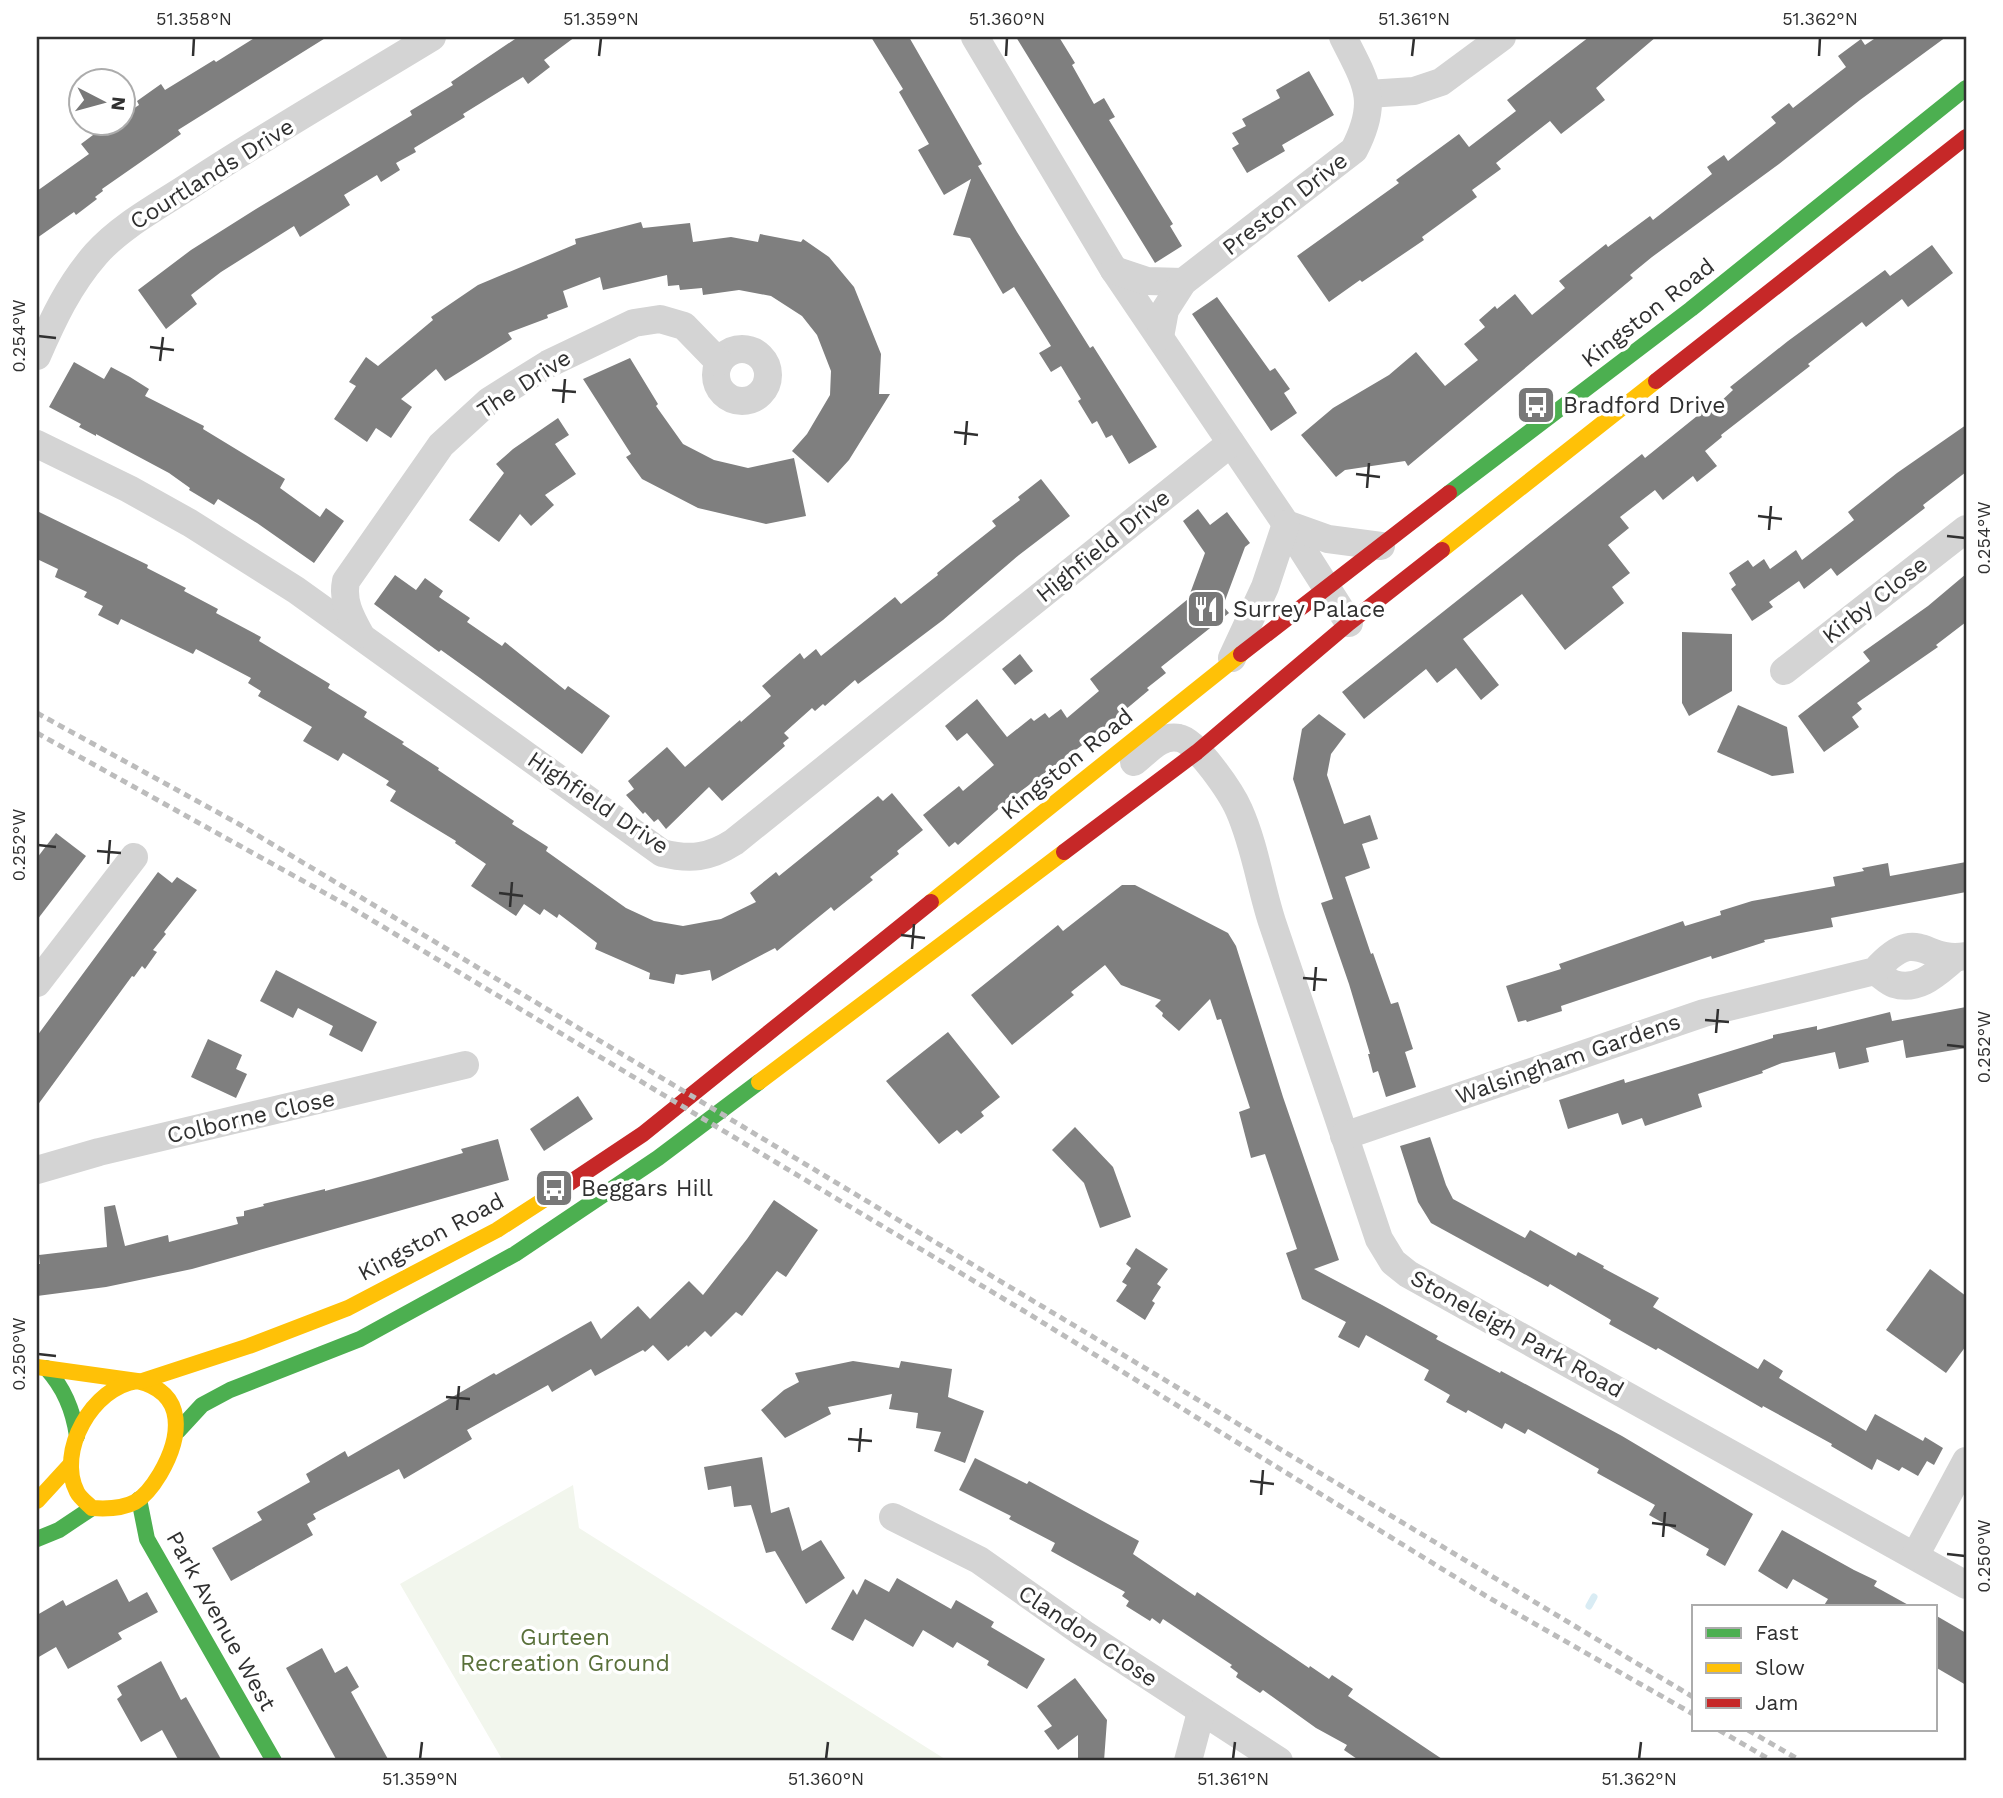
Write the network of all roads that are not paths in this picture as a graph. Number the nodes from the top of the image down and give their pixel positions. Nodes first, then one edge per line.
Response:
1 (432, 37) edge
2 (975, 37) edge
3 (1343, 37) edge
4 (1502, 37) edge
5 (1966, 88) edge
6 (1368, 94) junction
7 (1966, 137) edge
8 (1114, 270) junction
9 (1182, 282) junction
10 (1160, 337) junction
11 (37, 356) edge
12 (719, 362) dead end
13 (38, 443) edge
14 (1231, 443) junction
15 (1286, 524) junction
16 (1966, 529) edge
17 (1381, 546) junction
18 (346, 581) junction
19 (1326, 587) junction
20 (296, 590) junction
21 (1349, 623) junction
22 (361, 635) junction
23 (1230, 663) junction
24 (1784, 671) dead end
25 (1197, 752) junction
26 (1098, 769) junction
27 (134, 857) dead end
28 (1961, 957) edge
29 (1875, 971) junction
30 (37, 983) edge
31 (465, 1065) dead end
32 (1345, 1136) junction
33 (37, 1170) edge
34 (42, 1368) edge
35 (139, 1381) junction
36 (178, 1431) junction
37 (77, 1436) junction
38 (1966, 1461) edge
39 (70, 1465) junction
40 (139, 1499) junction
41 (37, 1502) edge
42 (92, 1508) junction
43 (893, 1517) dead end
44 (37, 1539) edge
45 (1914, 1556) junction
46 (1966, 1585) edge
47 (1201, 1712) junction
48 (274, 1761) edge
49 (1188, 1761) edge
50 (1279, 1761) edge

1 - 11 street, Courtlands Drive
2 - 8 street
3 - 6 street
4 - 6 street
5 - 17 main road, Kingston Road
6 - 9 street, Preston Drive
7 - 21 main road
8 - 9 street
8 - 10 street
9 - 10 street, Preston Drive
10 - 14 street
12 - 18 street, The Drive
13 - 20 street, Highfield Drive
14 - 15 street
14 - 22 street, Highfield Drive
15 - 17 street
15 - 19 street
15 - 23 street
16 - 24 street, Kirby Close
17 - 19 main road, Kingston Road
18 - 20 street
18 - 22 street
19 - 21 street
19 - 23 main road, Kingston Road
20 - 22 street, Highfield Drive
21 - 25 main road
23 - 26 main road, Kingston Road
25 - 26 street, Stoneleigh Park Road
25 - 32 street, Stoneleigh Park Road
25 - 36 main road
26 - 35 main road, Kingston Road
27 - 30 street
28 - 29 street, Walsingham Gardens
28 - 29 street, Walsingham Gardens
29 - 32 street, Walsingham Gardens
31 - 33 street, Colborne Close
32 - 45 street, Stoneleigh Park Road
34 - 35 main road, Kingston Road
34 - 37 main road, Kingston Road
35 - 36 main road
35 - 37 main road
36 - 40 main road
37 - 39 main road
38 - 45 street
39 - 41 main road
39 - 42 main road
40 - 42 main road
40 - 48 main road, Park Avenue West
42 - 44 main road
43 - 47 street, Clandon Close
45 - 46 street, Stoneleigh Park Road
47 - 49 street
47 - 50 street, Clandon Close

